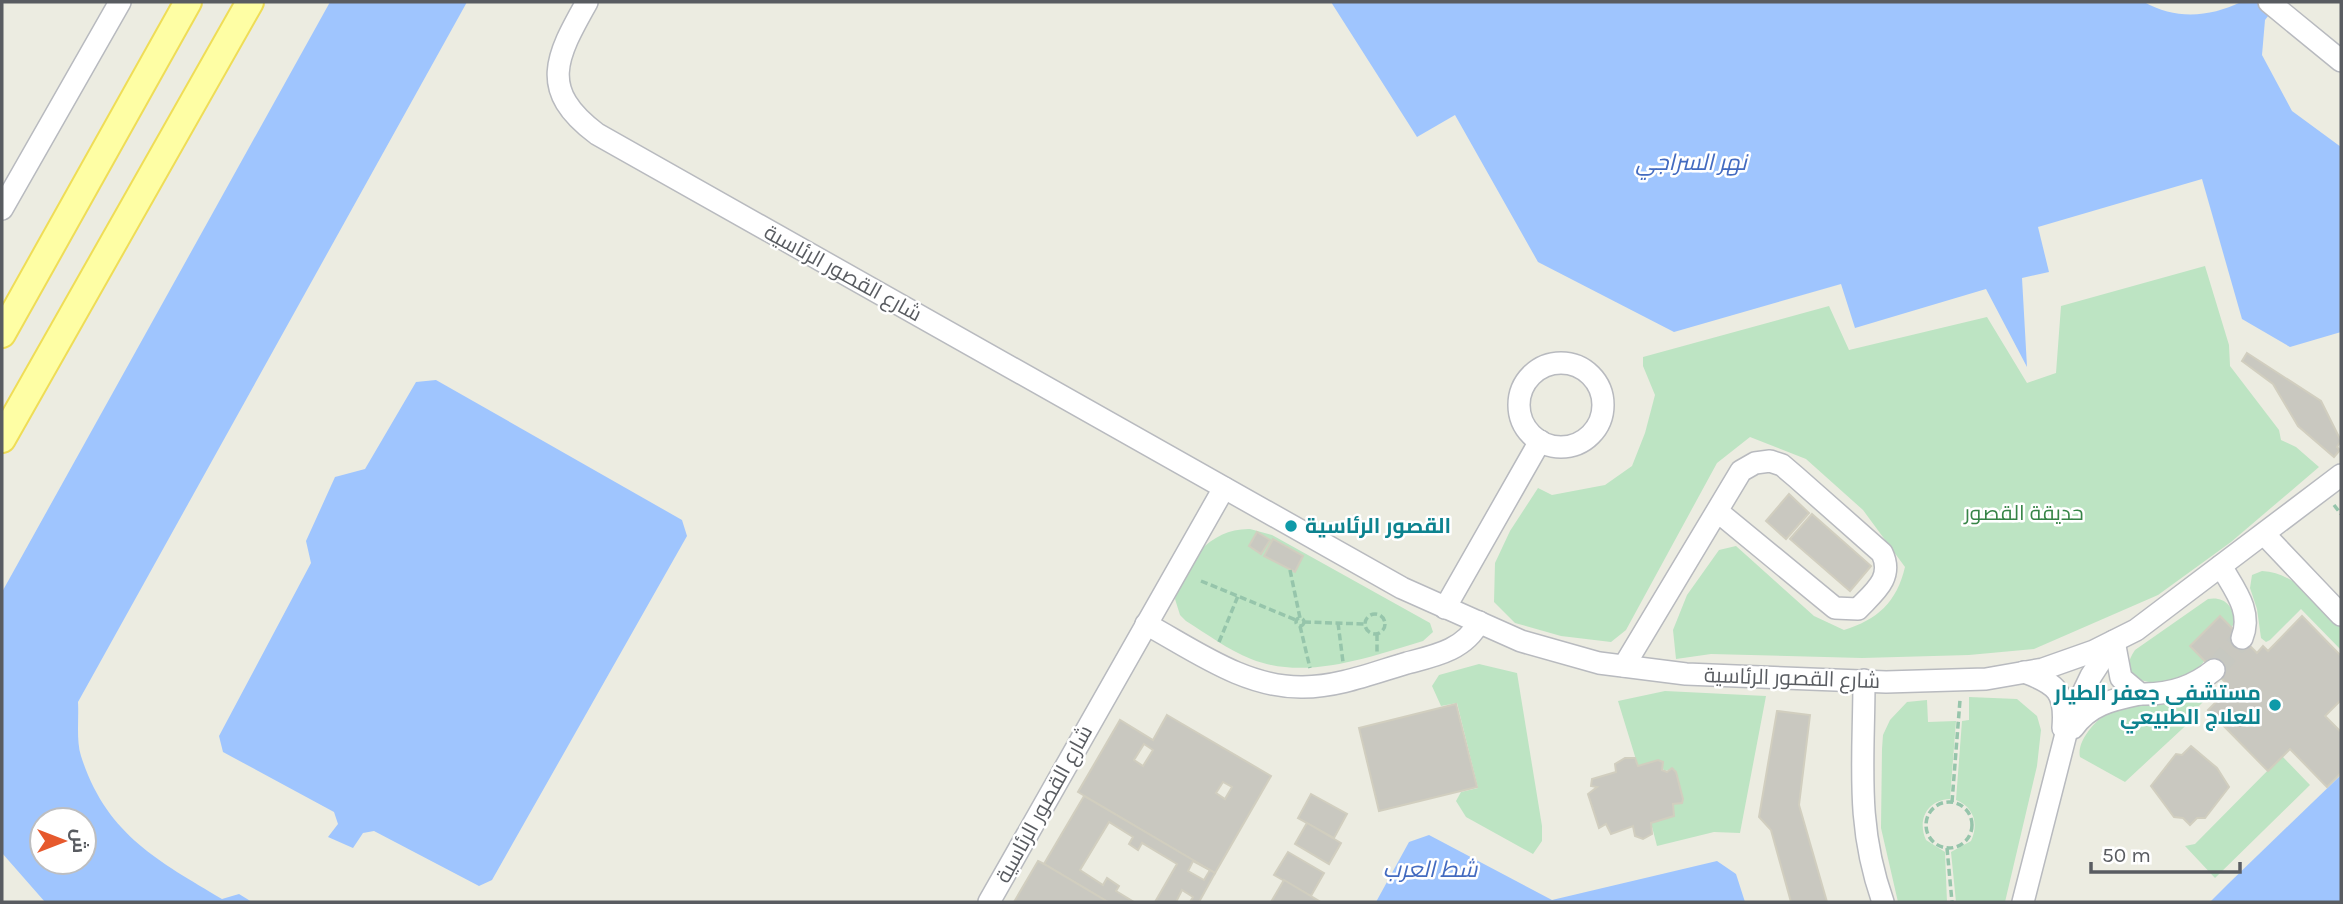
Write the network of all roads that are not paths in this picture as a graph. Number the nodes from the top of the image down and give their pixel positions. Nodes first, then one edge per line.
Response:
1 (120, 2) edge
2 (188, 2) edge
3 (250, 2) edge
4 (587, 2) edge
5 (2269, 2) edge
6 (2341, 61) edge
7 (2, 209) edge
8 (2, 334) edge
9 (2, 439) edge
10 (1539, 441) dead end
11 (2341, 475) edge
12 (1224, 488) junction
13 (1717, 511) junction
14 (2264, 534) junction
15 (2221, 566) junction
16 (1445, 608) junction
17 (2341, 615) edge
18 (1479, 622) junction
19 (1146, 624) junction
20 (2242, 638) tunnel mouth
21 (2114, 641) junction
22 (1624, 666) junction
23 (2214, 670) tunnel mouth
24 (2024, 672) junction
25 (1864, 680) junction
26 (2140, 694) junction
27 (2061, 748) junction
28 (989, 902) edge
29 (1883, 902) edge
30 (2024, 902) edge

1 - 7 street
2 - 8 main road
3 - 9 main road
4 - 12 street, شارع القصور الرئاسية
5 - 6 street
10 - 16 street
11 - 14 street, شارع القصور الرئاسية
12 - 16 street, شارع القصور الرئاسية
12 - 19 street, شارع القصور الرئاسية
13 - 13 street
13 - 22 street
14 - 15 street, شارع القصور الرئاسية
14 - 17 street
15 - 20 street
15 - 21 street, شارع القصور الرئاسية
16 - 18 street, شارع القصور الرئاسية
18 - 19 street
18 - 22 street, شارع القصور الرئاسية
19 - 28 street, شارع القصور الرئاسية
21 - 24 street, شارع القصور الرئاسية
21 - 26 street
21 - 27 street
22 - 25 street, شارع القصور الرئاسية
23 - 26 street
24 - 25 street, شارع القصور الرئاسية
24 - 27 street
25 - 29 street
26 - 27 street
27 - 30 street

